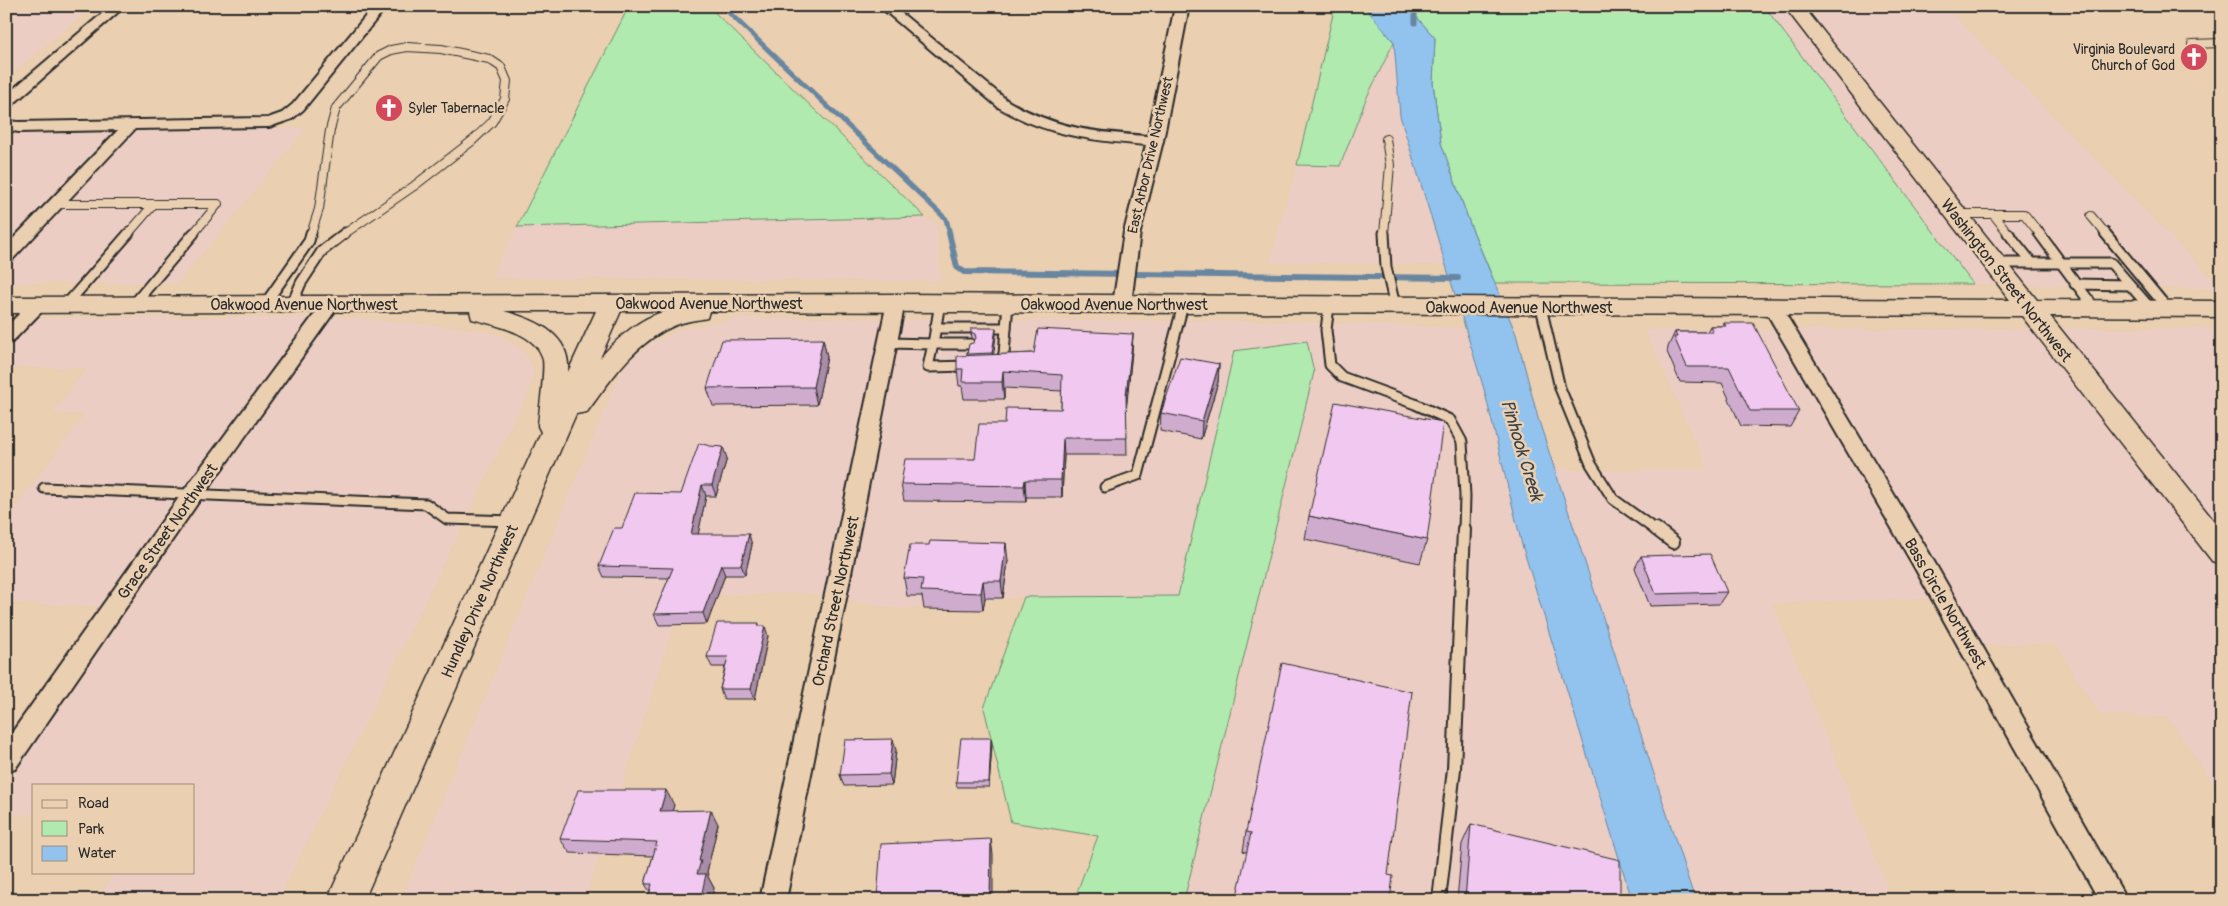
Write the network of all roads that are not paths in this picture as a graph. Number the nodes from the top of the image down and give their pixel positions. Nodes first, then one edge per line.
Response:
1 (119, 6) edge
2 (381, 6) edge
3 (885, 6) edge
4 (1182, 6) edge
5 (1793, 6) edge
6 (2222, 43) edge
7 (2192, 44) dead end
8 (6, 103) edge
9 (6, 125) edge
10 (131, 125) junction
11 (1386, 139) dead end
12 (1155, 141) junction
13 (56, 204) junction
14 (154, 204) junction
15 (1955, 214) junction
16 (1992, 214) junction
17 (2091, 216) dead end
18 (6, 256) edge
19 (1994, 263) junction
20 (2032, 263) junction
21 (2059, 263) junction
22 (2075, 284) junction
23 (1124, 285) junction
24 (2129, 285) junction
25 (1393, 295) junction
26 (896, 302) junction
27 (385, 303) junction
28 (612, 303) junction
29 (760, 303) junction
30 (940, 303) junction
31 (1008, 303) junction
32 (134, 304) junction
33 (265, 304) junction
34 (292, 304) junction
35 (331, 304) junction
36 (1182, 304) junction
37 (6, 305) edge
38 (38, 305) junction
39 (66, 305) junction
40 (1329, 306) junction
41 (1542, 307) junction
42 (1773, 308) junction
43 (2029, 309) junction
44 (2095, 309) junction
45 (2160, 309) junction
46 (2222, 309) edge
47 (936, 328) junction
48 (1006, 328) junction
49 (6, 338) edge
50 (888, 343) junction
51 (1005, 343) junction
52 (933, 344) junction
53 (970, 344) edge
54 (994, 344) edge
55 (551, 440) junction
56 (1104, 487) dead end
57 (44, 488) dead end
58 (192, 495) junction
59 (515, 521) junction
60 (1673, 542) dead end
61 (2222, 553) edge
62 (6, 762) edge
63 (345, 900) edge
64 (773, 900) edge
65 (1439, 900) edge
66 (2114, 900) edge

1 - 8 street
2 - 10 street
3 - 12 street
4 - 12 street, East Arbor Drive Northwest
5 - 15 street, Washington Street Northwest
6 - 7 lane
9 - 10 street
10 - 13 street
11 - 25 lane
12 - 23 street, East Arbor Drive Northwest
13 - 14 lane
13 - 18 street
14 - 32 lane
14 - 39 lane
15 - 16 lane
15 - 19 street, Washington Street Northwest
16 - 20 lane
16 - 21 lane
17 - 45 lane
19 - 20 lane
19 - 43 street, Washington Street Northwest
20 - 21 lane
21 - 22 lane
21 - 24 lane
22 - 24 lane
22 - 44 lane
23 - 31 street, Oakwood Avenue Northwest
23 - 36 street, Oakwood Avenue Northwest
24 - 45 lane
25 - 40 street, Oakwood Avenue Northwest
25 - 41 street, Oakwood Avenue Northwest
26 - 29 street, Oakwood Avenue Northwest
26 - 30 street, Oakwood Avenue Northwest
26 - 50 street, Orchard Street Northwest
27 - 28 street, Oakwood Avenue Northwest
27 - 35 street, Oakwood Avenue Northwest
27 - 55 street
28 - 29 street, Oakwood Avenue Northwest
28 - 55 street, Hundley Drive Northwest
29 - 55 street
30 - 31 street, Oakwood Avenue Northwest
30 - 47 lane
31 - 48 lane
32 - 33 street, Oakwood Avenue Northwest
32 - 39 street, Oakwood Avenue Northwest
33 - 34 street, Oakwood Avenue Northwest
33 - 34 lane
34 - 35 street, Oakwood Avenue Northwest
35 - 58 street, Grace Street Northwest
36 - 40 street, Oakwood Avenue Northwest
36 - 56 lane
37 - 38 street, Oakwood Avenue Northwest
38 - 39 street, Oakwood Avenue Northwest
38 - 49 street
40 - 65 lane
41 - 42 street, Oakwood Avenue Northwest
41 - 60 lane
42 - 43 street, Oakwood Avenue Northwest
42 - 66 street, Bass Circle Northwest
43 - 44 street, Oakwood Avenue Northwest
43 - 61 street, Washington Street Northwest
44 - 45 street, Oakwood Avenue Northwest
45 - 46 street, Oakwood Avenue Northwest
47 - 48 lane
47 - 52 lane
48 - 51 lane
50 - 52 lane
50 - 64 street, Orchard Street Northwest
51 - 52 lane
51 - 54 lane
52 - 53 lane
55 - 59 street, Hundley Drive Northwest
57 - 58 lane
58 - 59 lane
58 - 62 street, Grace Street Northwest
59 - 63 street, Hundley Drive Northwest

